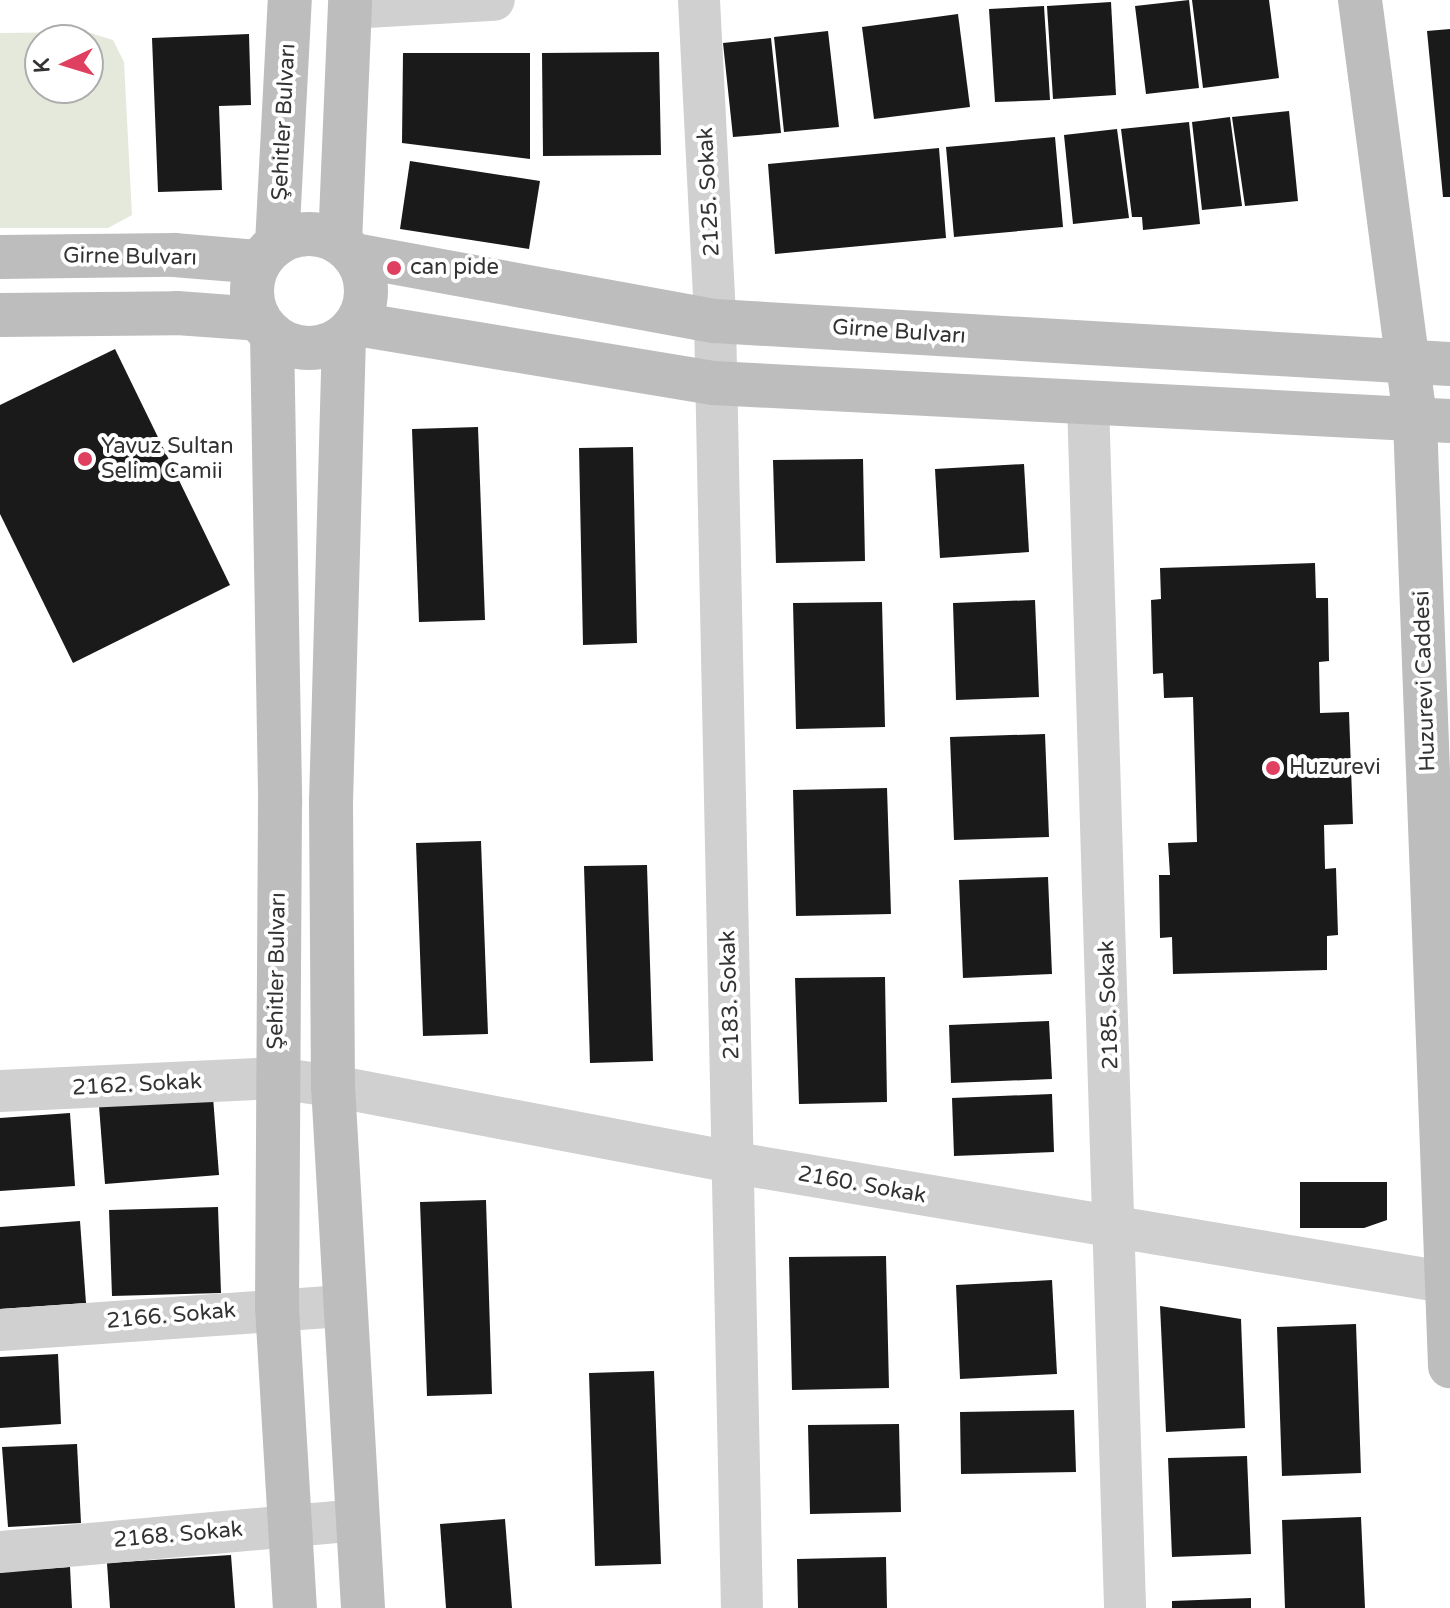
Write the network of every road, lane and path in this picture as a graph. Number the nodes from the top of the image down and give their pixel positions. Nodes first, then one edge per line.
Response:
1 (290, 0) edge
2 (494, 0) edge
3 (699, 0) edge
4 (1360, 0) edge
5 (350, 4) edge
6 (347, 249) junction
7 (268, 253) junction
8 (0, 257) edge
9 (0, 315) edge
10 (715, 321) junction
11 (265, 326) junction
12 (350, 330) junction
13 (1430, 364) edge
14 (713, 383) junction
15 (1088, 402) junction
16 (1433, 421) edge
17 (275, 1078) junction
18 (333, 1086) junction
19 (0, 1091) edge
20 (735, 1163) junction
21 (1117, 1228) junction
22 (1449, 1283) edge
23 (342, 1306) junction
24 (277, 1307) junction
25 (0, 1330) edge
26 (1450, 1366) edge
27 (356, 1520) junction
28 (293, 1524) junction
29 (0, 1552) edge
30 (295, 1608) edge
31 (363, 1608) edge
32 (742, 1608) edge
33 (1125, 1608) edge

1 - 7 main road, Şehitler Bulvarı
2 - 5 street
3 - 10 street, 2125. Sokak
4 - 13 main road, Huzurevi Caddesi
5 - 6 main road
6 - 7 main road
6 - 10 main road, Girne Bulvarı
6 - 12 main road
7 - 8 main road, Girne Bulvarı
7 - 11 main road, Şehitler Bulvarı
9 - 11 main road
10 - 13 main road, Girne Bulvarı
10 - 14 street, 2125. Sokak
11 - 12 main road
11 - 17 main road, Şehitler Bulvarı
12 - 14 main road
12 - 18 main road
13 - 16 main road, Huzurevi Caddesi
14 - 15 main road
14 - 20 street, 2183. Sokak
15 - 16 main road
15 - 21 street, 2185. Sokak
16 - 22 main road, Huzurevi Caddesi
17 - 18 street, 2160. Sokak
17 - 19 street, 2162. Sokak
17 - 24 main road, Şehitler Bulvarı
18 - 20 street, 2160. Sokak
18 - 23 main road
20 - 21 street, 2160. Sokak
20 - 32 street, 2183. Sokak
21 - 22 street, 2160. Sokak
21 - 33 street, 2185. Sokak
22 - 26 main road, Huzurevi Caddesi
23 - 24 street, 2166. Sokak
23 - 27 main road
24 - 25 street, 2166. Sokak
24 - 28 main road, Şehitler Bulvarı
27 - 28 street, 2168. Sokak
27 - 31 main road
28 - 29 street, 2168. Sokak
28 - 30 main road, Şehitler Bulvarı

